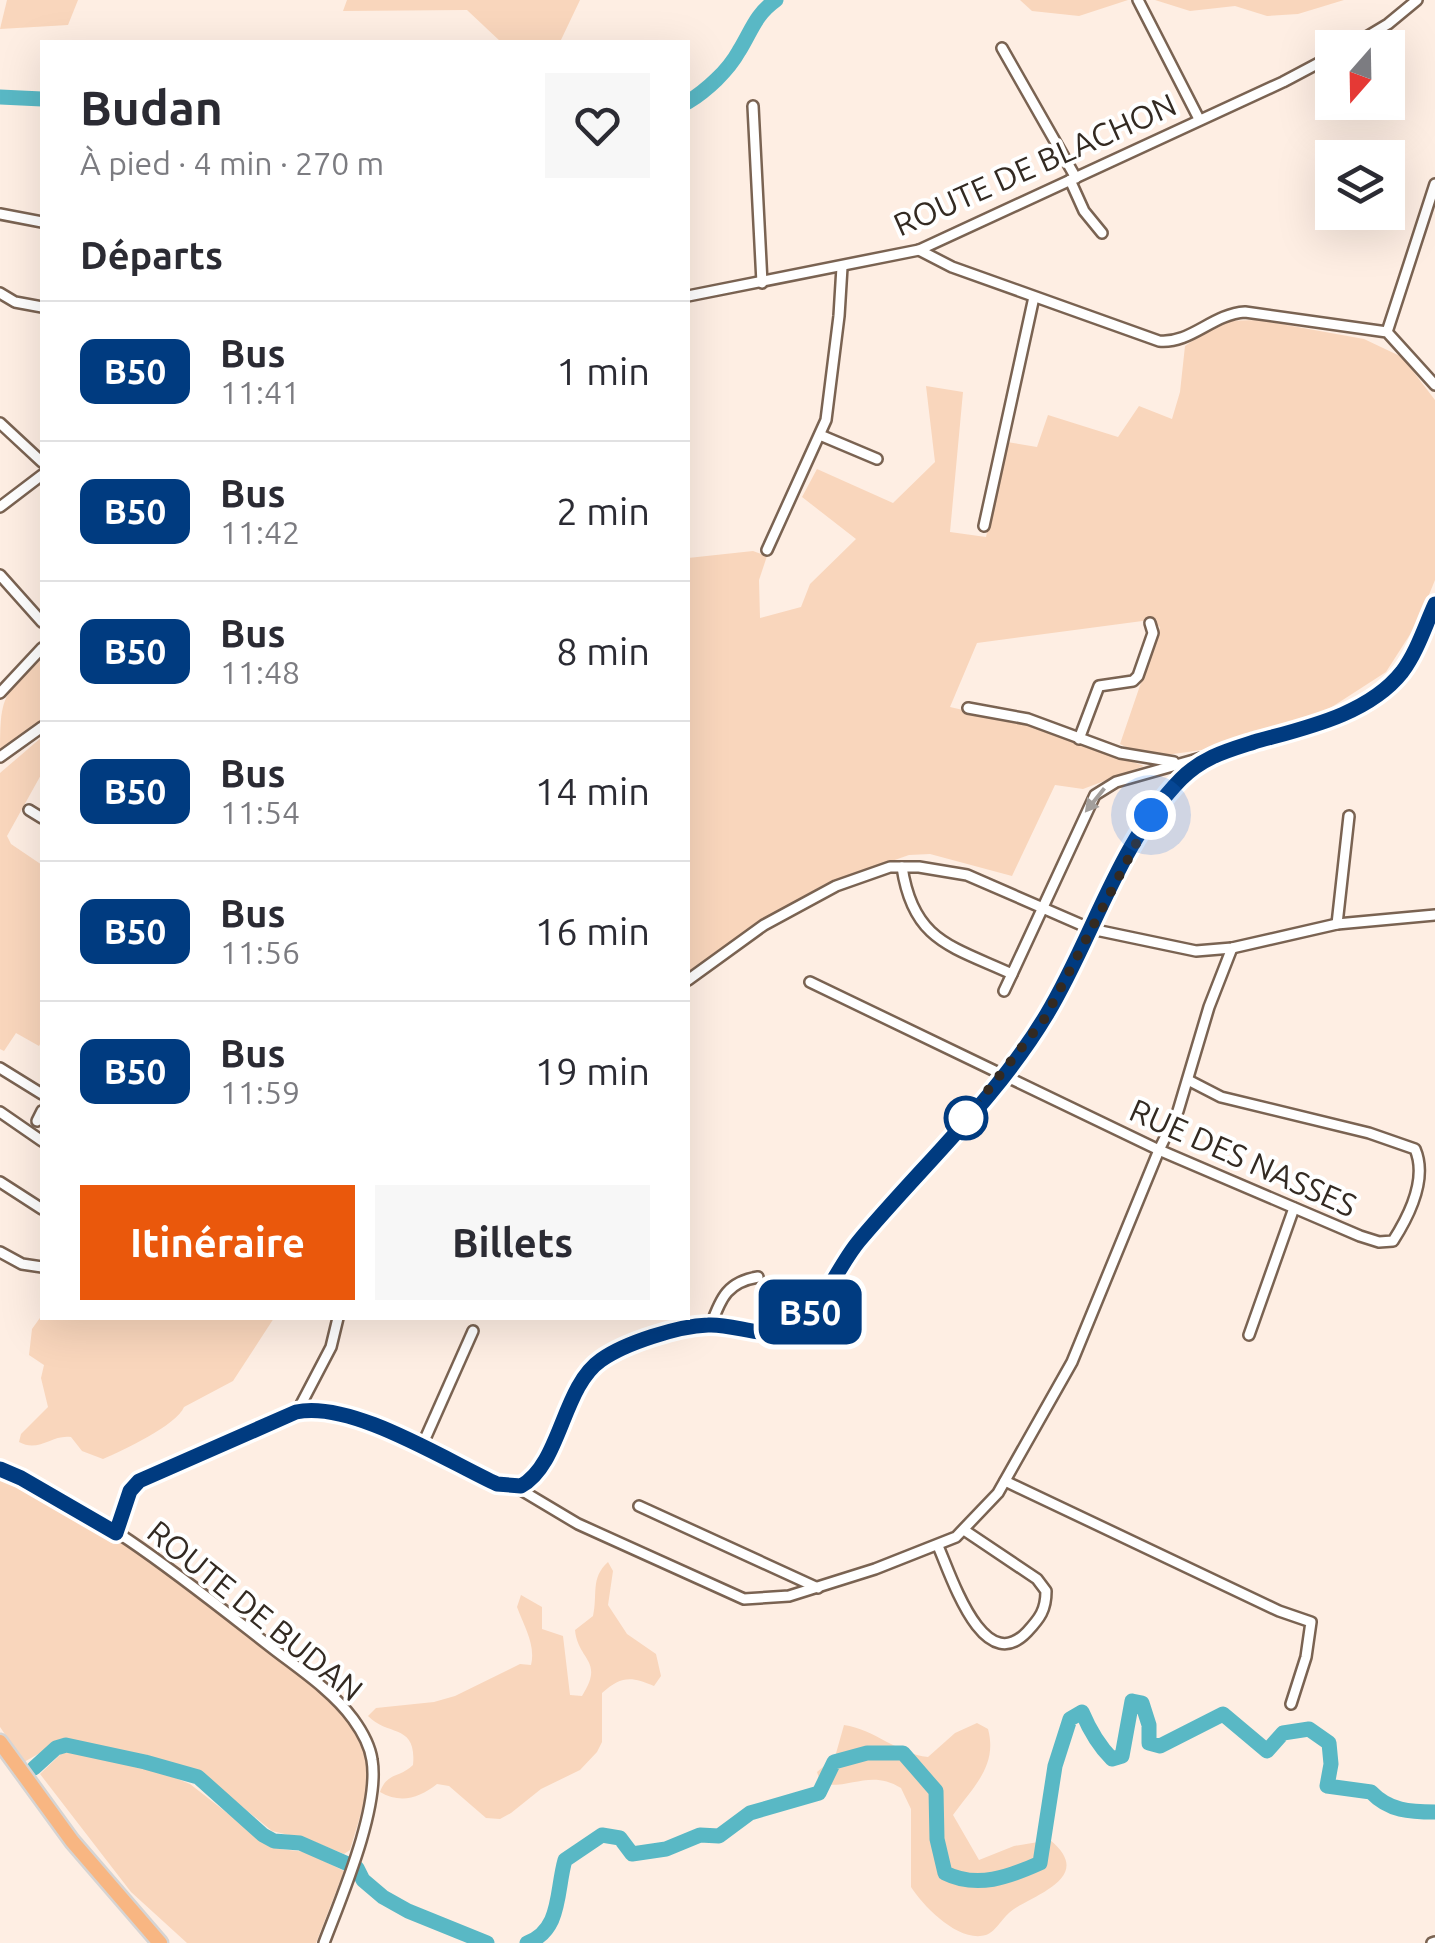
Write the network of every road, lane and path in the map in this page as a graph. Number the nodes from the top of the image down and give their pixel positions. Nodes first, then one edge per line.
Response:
1 (1138, 0) edge
2 (1417, 0) edge
3 (1378, 30) edge
4 (1002, 48) dead end
5 (1315, 64) edge
6 (754, 106) dead end
7 (1199, 119) junction
8 (1073, 179) junction
9 (1435, 184) edge
10 (0, 214) edge
11 (40, 222) edge
12 (1102, 232) dead end
13 (918, 250) junction
14 (842, 267) junction
15 (762, 283) junction
16 (0, 293) edge
17 (690, 296) edge
18 (1034, 297) junction
19 (40, 307) edge
20 (1387, 332) junction
21 (1435, 385) edge
22 (0, 423) edge
23 (820, 435) junction
24 (40, 460) edge
25 (877, 460) dead end
26 (40, 477) edge
27 (0, 507) edge
28 (984, 526) dead end
29 (767, 550) dead end
30 (0, 574) edge
31 (1435, 604) edge
32 (40, 620) edge
33 (1150, 622) dead end
34 (40, 650) edge
35 (0, 692) edge
36 (968, 708) dead end
37 (40, 727) edge
38 (1079, 739) junction
39 (1214, 754) junction
40 (0, 757) edge
41 (1182, 764) junction
42 (29, 810) dead end
43 (1349, 816) dead end
44 (40, 817) edge
45 (902, 867) junction
46 (1041, 908) junction
47 (1435, 916) edge
48 (1338, 924) junction
49 (1091, 930) junction
50 (1232, 948) junction
51 (1012, 974) junction
52 (690, 979) edge
53 (810, 982) dead end
54 (1004, 991) dead end
55 (0, 1068) edge
56 (1002, 1076) junction
57 (1188, 1080) junction
58 (40, 1093) edge
59 (0, 1112) edge
60 (40, 1140) edge
61 (1158, 1150) junction
62 (0, 1182) edge
63 (40, 1208) edge
64 (1294, 1208) junction
65 (0, 1252) edge
66 (40, 1267) edge
67 (758, 1277) dead end
68 (338, 1320) edge
69 (710, 1324) junction
70 (473, 1332) dead end
71 (1249, 1335) dead end
72 (296, 1412) junction
73 (421, 1448) junction
74 (0, 1469) edge
75 (1005, 1481) junction
76 (516, 1486) junction
77 (639, 1506) dead end
78 (964, 1530) junction
79 (116, 1533) junction
80 (938, 1546) junction
81 (818, 1588) junction
82 (1290, 1704) dead end
83 (0, 1742) edge
84 (0, 1754) edge
85 (150, 1943) edge
86 (160, 1943) edge
87 (324, 1943) edge

1 - 7 street
2 - 3 street
4 - 8 street
5 - 7 street, ROUTE DE BLACHON
6 - 15 street
7 - 8 street, ROUTE DE BLACHON
8 - 12 street
8 - 13 street, ROUTE DE BLACHON
9 - 20 street
10 - 11 street
13 - 14 street, ROUTE DE BLACHON
13 - 18 street
14 - 15 street, ROUTE DE BLACHON
14 - 23 street
15 - 17 street, ROUTE DE BLACHON
16 - 19 street
18 - 20 street
18 - 28 street
20 - 21 street
22 - 24 street
23 - 25 street
23 - 29 street
26 - 27 street
30 - 32 street
31 - 39 street
33 - 38 street
34 - 35 street
36 - 38 street
37 - 40 street
38 - 41 street
39 - 41 street
39 - 49 street
41 -> 46 street
42 - 44 street
43 - 48 street
45 - 46 street
45 - 51 street
45 - 52 street
46 - 49 street
46 - 51 street
47 - 48 street
48 - 50 street
49 - 50 street
49 - 56 street
50 - 57 street
51 - 54 street
53 - 56 street, RUE DES NASSES
55 - 58 street
56 - 61 street, RUE DES NASSES
56 - 69 street
57 - 61 street
57 - 64 street, RUE DES NASSES
59 - 60 street
61 - 64 street, RUE DES NASSES
61 - 75 street
62 - 63 street
64 - 71 street
65 - 66 street
67 - 69 street
68 - 72 street
69 - 76 street
70 - 73 street
72 - 73 street
72 - 79 street
73 - 76 street
74 - 79 street, ROUTE DE BUDAN
75 - 78 street
75 - 82 street
76 - 81 street
77 - 81 street
78 - 80 street
78 - 80 street
79 - 87 street, ROUTE DE BUDAN
80 - 81 street
83 - 86 highway
84 - 85 highway

